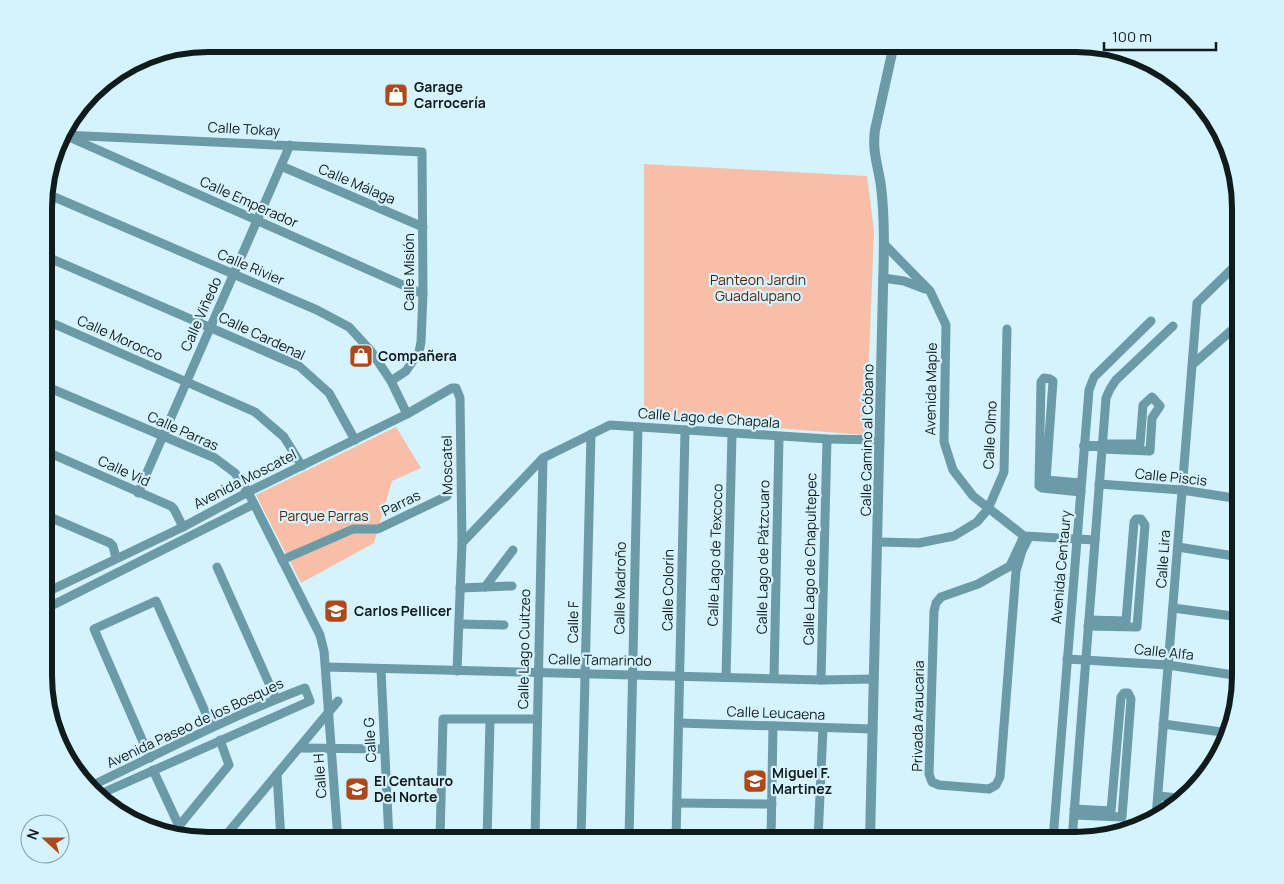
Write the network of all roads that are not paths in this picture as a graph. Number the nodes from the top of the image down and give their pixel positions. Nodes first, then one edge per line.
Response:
1 (892, 53) edge
2 (72, 134) edge
3 (70, 137) edge
4 (290, 146) junction
5 (422, 152) joint
6 (281, 166) junction
7 (53, 196) edge
8 (257, 220) junction
9 (423, 227) junction
10 (884, 244) junction
11 (52, 259) edge
12 (1231, 270) edge
13 (234, 274) junction
14 (883, 278) junction
15 (930, 291) junction
16 (423, 294) junction
17 (1151, 321) dead end
18 (52, 323) edge
19 (1173, 326) dead end
20 (210, 327) junction
21 (1007, 329) dead end
22 (1231, 331) edge
23 (1193, 364) junction
24 (392, 381) junction
25 (187, 382) junction
26 (456, 388) joint
27 (52, 389) edge
28 (407, 414) junction
29 (638, 427) junction
30 (685, 430) junction
31 (591, 434) junction
32 (732, 434) junction
33 (163, 436) junction
34 (779, 437) junction
35 (827, 439) junction
36 (355, 440) junction
37 (880, 440) junction
38 (1084, 446) junction
39 (1102, 446) junction
40 (53, 454) edge
41 (543, 458) junction
42 (302, 466) junction
43 (1099, 484) junction
44 (1081, 487) junction
45 (1182, 490) junction
46 (248, 492) junction
47 (138, 493) junction
48 (447, 496) dead end
49 (1231, 498) edge
50 (254, 504) junction
51 (988, 509) junction
52 (53, 518) edge
53 (183, 527) junction
54 (1027, 536) junction
55 (1077, 538) junction
56 (1095, 540) junction
57 (878, 542) junction
58 (462, 543) junction
59 (1178, 547) junction
60 (513, 550) dead end
61 (1231, 555) edge
62 (116, 558) junction
63 (282, 560) junction
64 (217, 567) dead end
65 (1013, 569) junction
66 (512, 586) dead end
67 (485, 587) junction
68 (53, 588) edge
69 (460, 588) junction
70 (53, 605) edge
71 (1173, 608) junction
72 (1231, 616) edge
73 (1088, 623) junction
74 (459, 624) junction
75 (504, 625) dead end
76 (1067, 659) junction
77 (1086, 660) junction
78 (1168, 665) junction
79 (326, 667) junction
80 (381, 669) junction
81 (457, 671) junction
82 (537, 672) junction
83 (586, 674) junction
84 (632, 674) junction
85 (680, 675) junction
86 (1231, 675) edge
87 (726, 677) junction
88 (774, 678) junction
89 (874, 679) junction
90 (821, 680) junction
91 (276, 699) junction
92 (338, 701) dead end
93 (329, 711) junction
94 (536, 719) junction
95 (490, 720) junction
96 (679, 723) junction
97 (1163, 724) junction
98 (773, 726) junction
99 (212, 727) junction
100 (822, 728) junction
101 (873, 728) junction
102 (1221, 732) edge
103 (220, 740) junction
104 (180, 742) junction
105 (299, 748) junction
106 (333, 749) junction
107 (384, 749) junction
108 (186, 755) junction
109 (150, 758) junction
110 (153, 770) junction
111 (277, 774) junction
112 (96, 784) edge
113 (105, 792) edge
114 (1158, 796) junction
115 (1172, 797) edge
116 (677, 803) junction
117 (772, 804) junction
118 (1157, 808) edge
119 (1074, 812) junction
120 (231, 831) edge
121 (280, 831) edge
122 (338, 831) edge
123 (389, 831) edge
124 (440, 831) edge
125 (487, 831) edge
126 (535, 831) edge
127 (581, 831) edge
128 (629, 831) edge
129 (676, 832) edge
130 (771, 832) edge
131 (818, 832) edge
132 (870, 832) edge
133 (1054, 832) edge
134 (1073, 832) edge

1 - 10 street, Calle Camino al Cóbano
2 - 4 street, Calle Tokay
3 - 8 street, Calle Emperador
4 - 5 street, Calle Tokay
4 - 6 street, Calle Viñedo
5 - 9 street, Calle Misión
6 - 8 street, Calle Viñedo
6 - 9 street, Calle Málaga
7 - 13 street, Calle Rivier
8 - 13 street, Calle Viñedo
8 - 16 street, Calle Emperador
9 - 16 street, Calle Misión
10 - 14 street, Calle Camino al Cóbano
10 - 15 street, Avenida Maple
11 - 20 street, Calle Cardenal
12 - 23 street, Calle Lira
13 - 20 street, Calle Viñedo
13 - 24 street, Calle Rivier
14 - 15 street
14 - 37 street, Calle Camino al Cóbano
15 - 51 street, Avenida Maple
16 - 24 street, Calle Misión
17 - 38 street, Avenida Centaury
18 - 25 street, Calle Morocco
19 - 39 street
20 - 25 street, Calle Viñedo
20 - 36 street, Calle Cardenal
21 - 51 street, Calle Olmo
22 - 23 street
23 - 45 street, Calle Lira
24 - 28 street, Calle Rivier
25 - 33 street, Calle Viñedo
25 - 42 street, Calle Morocco
26 - 28 street, Avenida Moscatel
26 - 58 street, Moscatel
27 - 33 street, Calle Parras
28 - 36 street, Avenida Moscatel
29 - 30 street, Calle Lago de Chapala
29 - 31 street, Calle Lago de Chapala
29 - 84 street, Calle Madroño
30 - 32 street, Calle Lago de Chapala
30 - 85 street, Calle Colorín
31 - 41 street, Calle Lago de Chapala
31 - 83 street, Calle F
32 - 34 street, Calle Lago de Chapala
32 - 87 street, Calle Lago de Texcoco
33 - 46 street, Calle Parras
33 - 47 street, Calle Viñedo
34 - 35 street, Calle Lago de Chapala
34 - 88 street, Calle Lago de Pátzcuaro
35 - 37 street, Calle Lago de Chapala
35 - 90 street, Calle Lago de Chapultepec
36 - 42 street, Avenida Moscatel
37 - 57 street, Calle Camino al Cóbano
38 - 39 street
38 - 44 street, Avenida Centaury
39 - 39 street
39 - 43 street
40 - 47 street, Calle Vid
41 - 58 street, Calle Lago de Chapala
41 - 82 street, Calle Lago Cuitzeo
42 - 46 street, Avenida Moscatel
43 - 45 street, Calle Piscis
43 - 56 street
44 - 44 street
44 - 55 street, Avenida Centaury
45 - 49 street, Calle Piscis
45 - 59 street, Calle Lira
46 - 50 street, Calle Parras
46 - 53 street, Avenida Moscatel
47 - 53 street, Calle Vid
48 - 63 street, Parras
50 - 63 street, Calle Parras
50 - 70 street, Avenida Moscatel
51 - 54 street, Avenida Maple
51 - 57 street, Calle Olmo
52 - 62 street
53 - 62 street, Avenida Moscatel
54 - 55 street
54 - 65 street, Privada Araucaria
55 - 56 street
55 - 76 street, Avenida Centaury
56 - 73 street
57 - 89 street, Calle Camino al Cóbano
58 - 69 street, Moscatel
59 - 61 street
59 - 71 street, Calle Lira
60 - 67 street
62 - 68 street, Avenida Moscatel
63 - 79 street, Calle Parras
64 - 91 street
65 - 65 street, Privada Araucaria
66 - 67 street
67 - 69 street
69 - 74 street, Moscatel
71 - 72 street
71 - 78 street, Calle Lira
73 - 73 street
73 - 77 street
74 - 75 street
74 - 81 street, Moscatel
76 - 77 street, Calle Alfa
76 - 133 street, Avenida Centaury
77 - 78 street, Calle Alfa
77 - 119 street
78 - 86 street, Calle Alfa
78 - 97 street, Calle Lira
79 - 80 street, Calle Tamarindo
79 - 93 street, Calle Parras
80 - 81 street, Calle Tamarindo
80 - 107 street, Calle G
81 - 82 street, Calle Tamarindo
82 - 83 street, Calle Tamarindo
82 - 94 street, Calle Lago Cuitzeo
83 - 84 street, Calle Tamarindo
83 - 127 street, Calle F
84 - 85 street, Calle Tamarindo
84 - 128 street, Calle Madroño
85 - 87 street, Calle Tamarindo
85 - 96 street, Calle Colorín
87 - 88 street, Calle Tamarindo
88 - 90 street, Calle Tamarindo
89 - 90 street, Calle Tamarindo
89 - 101 street, Calle Camino al Cóbano
91 - 99 street, Avenida Paseo de los Bosques
91 - 103 street, Avenida Paseo de los Bosques
92 - 93 street
93 - 105 street
93 - 106 street, Calle H
94 - 95 street
94 - 126 street, Calle Lago Cuitzeo
95 - 124 street
95 - 125 street
96 - 98 street, Calle Leucaena
96 - 116 street, Calle Colorín
97 - 102 street
97 - 114 street, Calle Lira
98 - 100 street, Calle Leucaena
98 - 117 street
99 - 104 street, Avenida Paseo de los Bosques
99 - 109 street
100 - 101 street, Calle Leucaena
100 - 131 street
101 - 132 street, Calle Camino al Cóbano
103 - 108 street, Avenida Paseo de los Bosques
103 - 110 street
104 - 108 street
104 - 109 street, Avenida Paseo de los Bosques
105 - 106 street
105 - 111 street
106 - 107 street
106 - 122 street, Calle H
107 - 123 street, Calle G
108 - 110 street, Avenida Paseo de los Bosques
109 - 112 street, Avenida Paseo de los Bosques
110 - 113 street, Avenida Paseo de los Bosques
111 - 120 street
111 - 121 street
114 - 115 street
114 - 118 street, Calle Lira
116 - 117 street
116 - 129 street, Calle Colorín
117 - 130 street
119 - 119 street
119 - 134 street

